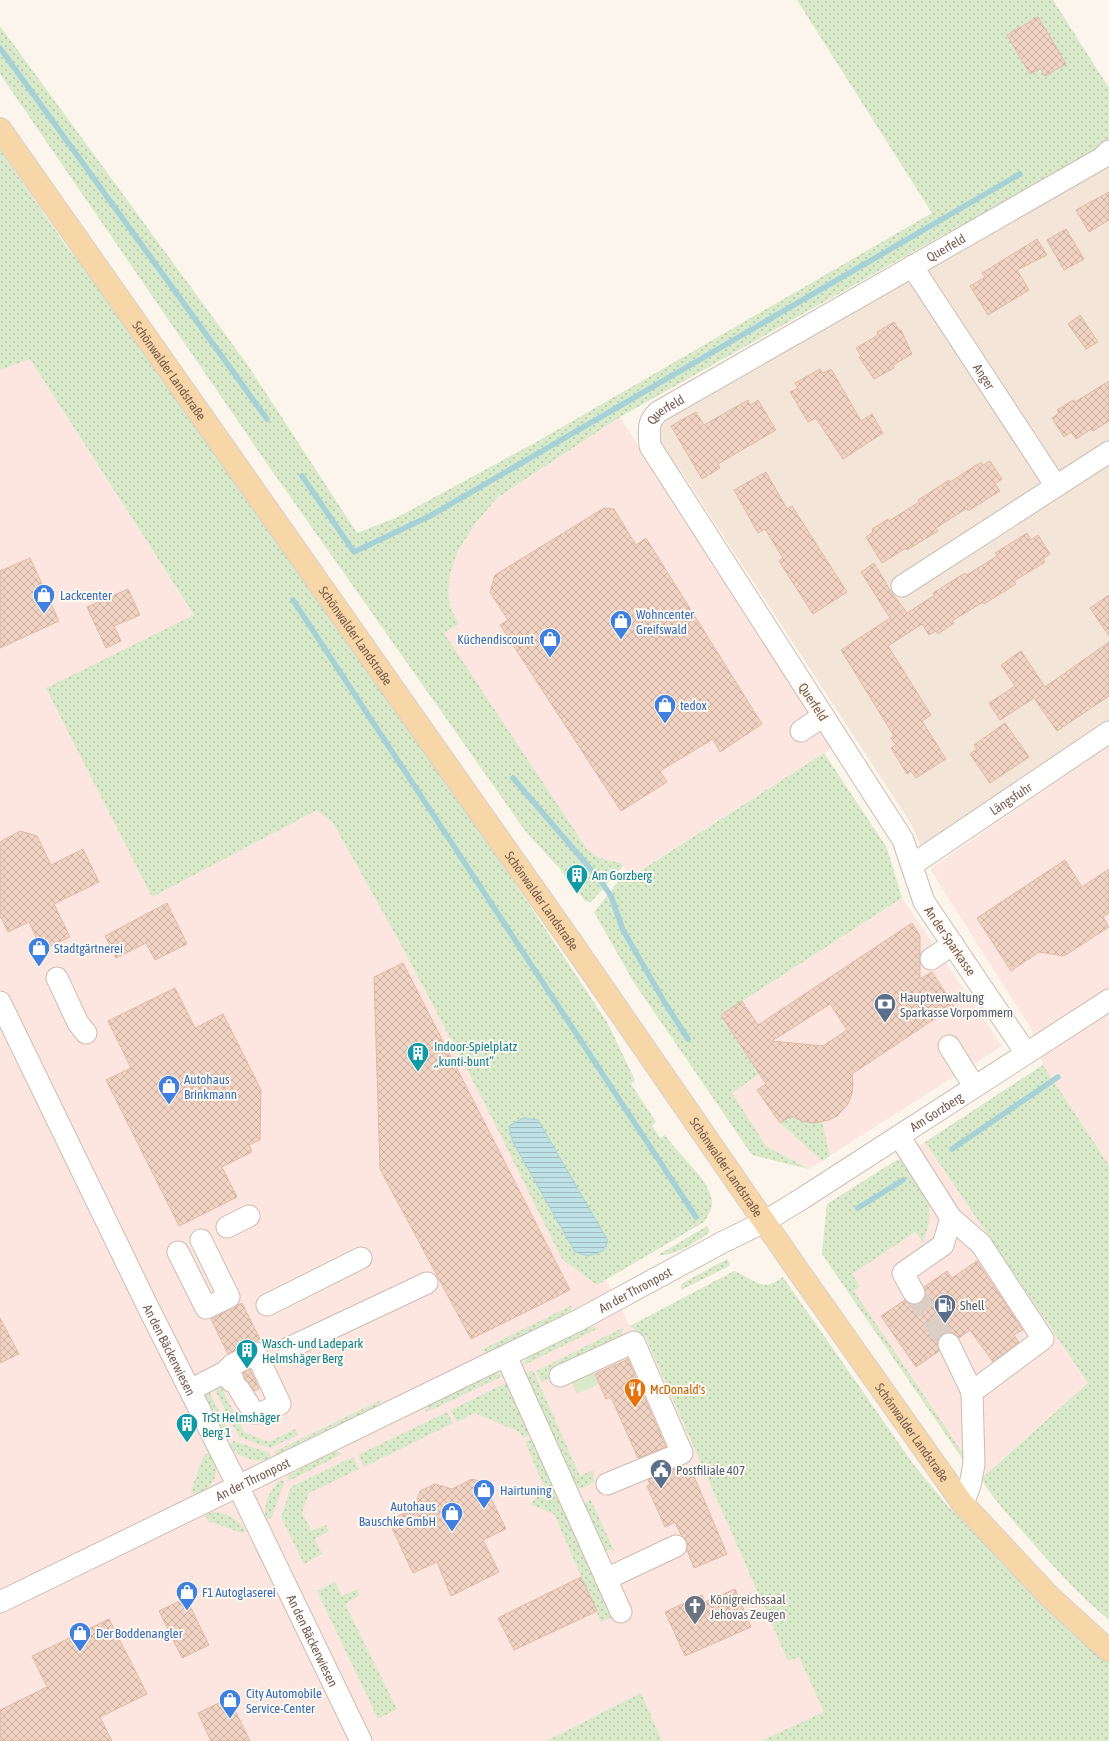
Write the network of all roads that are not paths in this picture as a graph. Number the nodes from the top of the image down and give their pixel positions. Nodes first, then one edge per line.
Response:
1 (0, 129) edge
2 (1109, 151) edge
3 (912, 266) junction
4 (1109, 452) edge
5 (1056, 486) junction
6 (902, 586) dead end
7 (823, 716) junction
8 (801, 731) dead end
9 (1109, 732) edge
10 (903, 840) joint
11 (912, 865) junction
12 (953, 944) junction
13 (931, 959) dead end
14 (57, 978) dead end
15 (1109, 1000) edge
16 (0, 1002) edge
17 (86, 1033) dead end
18 (949, 1046) dead end
19 (1026, 1053) junction
20 (974, 1086) junction
21 (899, 1136) junction
22 (249, 1216) dead end
23 (951, 1218) junction
24 (764, 1222) junction
25 (227, 1227) dead end
26 (201, 1240) dead end
27 (178, 1252) dead end
28 (362, 1258) dead end
29 (427, 1283) dead end
30 (914, 1293) tunnel mouth
31 (267, 1305) dead end
32 (949, 1344) tunnel mouth
33 (289, 1348) dead end
34 (506, 1356) junction
35 (560, 1376) dead end
36 (232, 1381) junction
37 (190, 1390) junction
38 (972, 1392) junction
39 (608, 1484) dead end
40 (238, 1486) junction
41 (963, 1504) junction
42 (676, 1546) dead end
43 (606, 1580) junction
44 (0, 1602) edge
45 (621, 1612) dead end
46 (1109, 1651) edge
47 (361, 1741) edge

1 - 24 main road, Schönwalder Landstraße
2 - 3 street, Querfeld
3 - 5 street, Anger
3 - 7 street, Querfeld
4 - 5 street
5 - 6 street
7 - 8 street
7 - 10 street, Querfeld
9 - 11 street, Längsfuhr
10 - 11 street, An der Sparkasse
11 - 12 street, An der Sparkasse
12 - 13 street
12 - 19 street, An der Sparkasse
14 - 17 street
15 - 19 street, Am Gorzberg
16 - 37 street, An den Bäckerwiesen
18 - 20 street
19 - 20 street, Am Gorzberg
20 - 21 street, Am Gorzberg
21 - 23 street
21 - 24 street, Am Gorzberg
22 - 25 street
23 - 30 street
23 - 38 street
24 - 34 street, An der Thronpost
24 - 41 main road, Schönwalder Landstraße
26 - 27 street
28 - 31 street
29 - 33 street
32 - 38 street
34 - 40 street, An der Thronpost
34 - 43 street
35 - 39 street
36 - 36 street
36 - 37 street
37 - 40 street, An den Bäckerwiesen
38 - 41 street
40 - 44 street, An der Thronpost
40 - 47 street, An den Bäckerwiesen
41 - 46 main road, Schönwalder Landstraße
42 - 43 street
43 - 45 street

